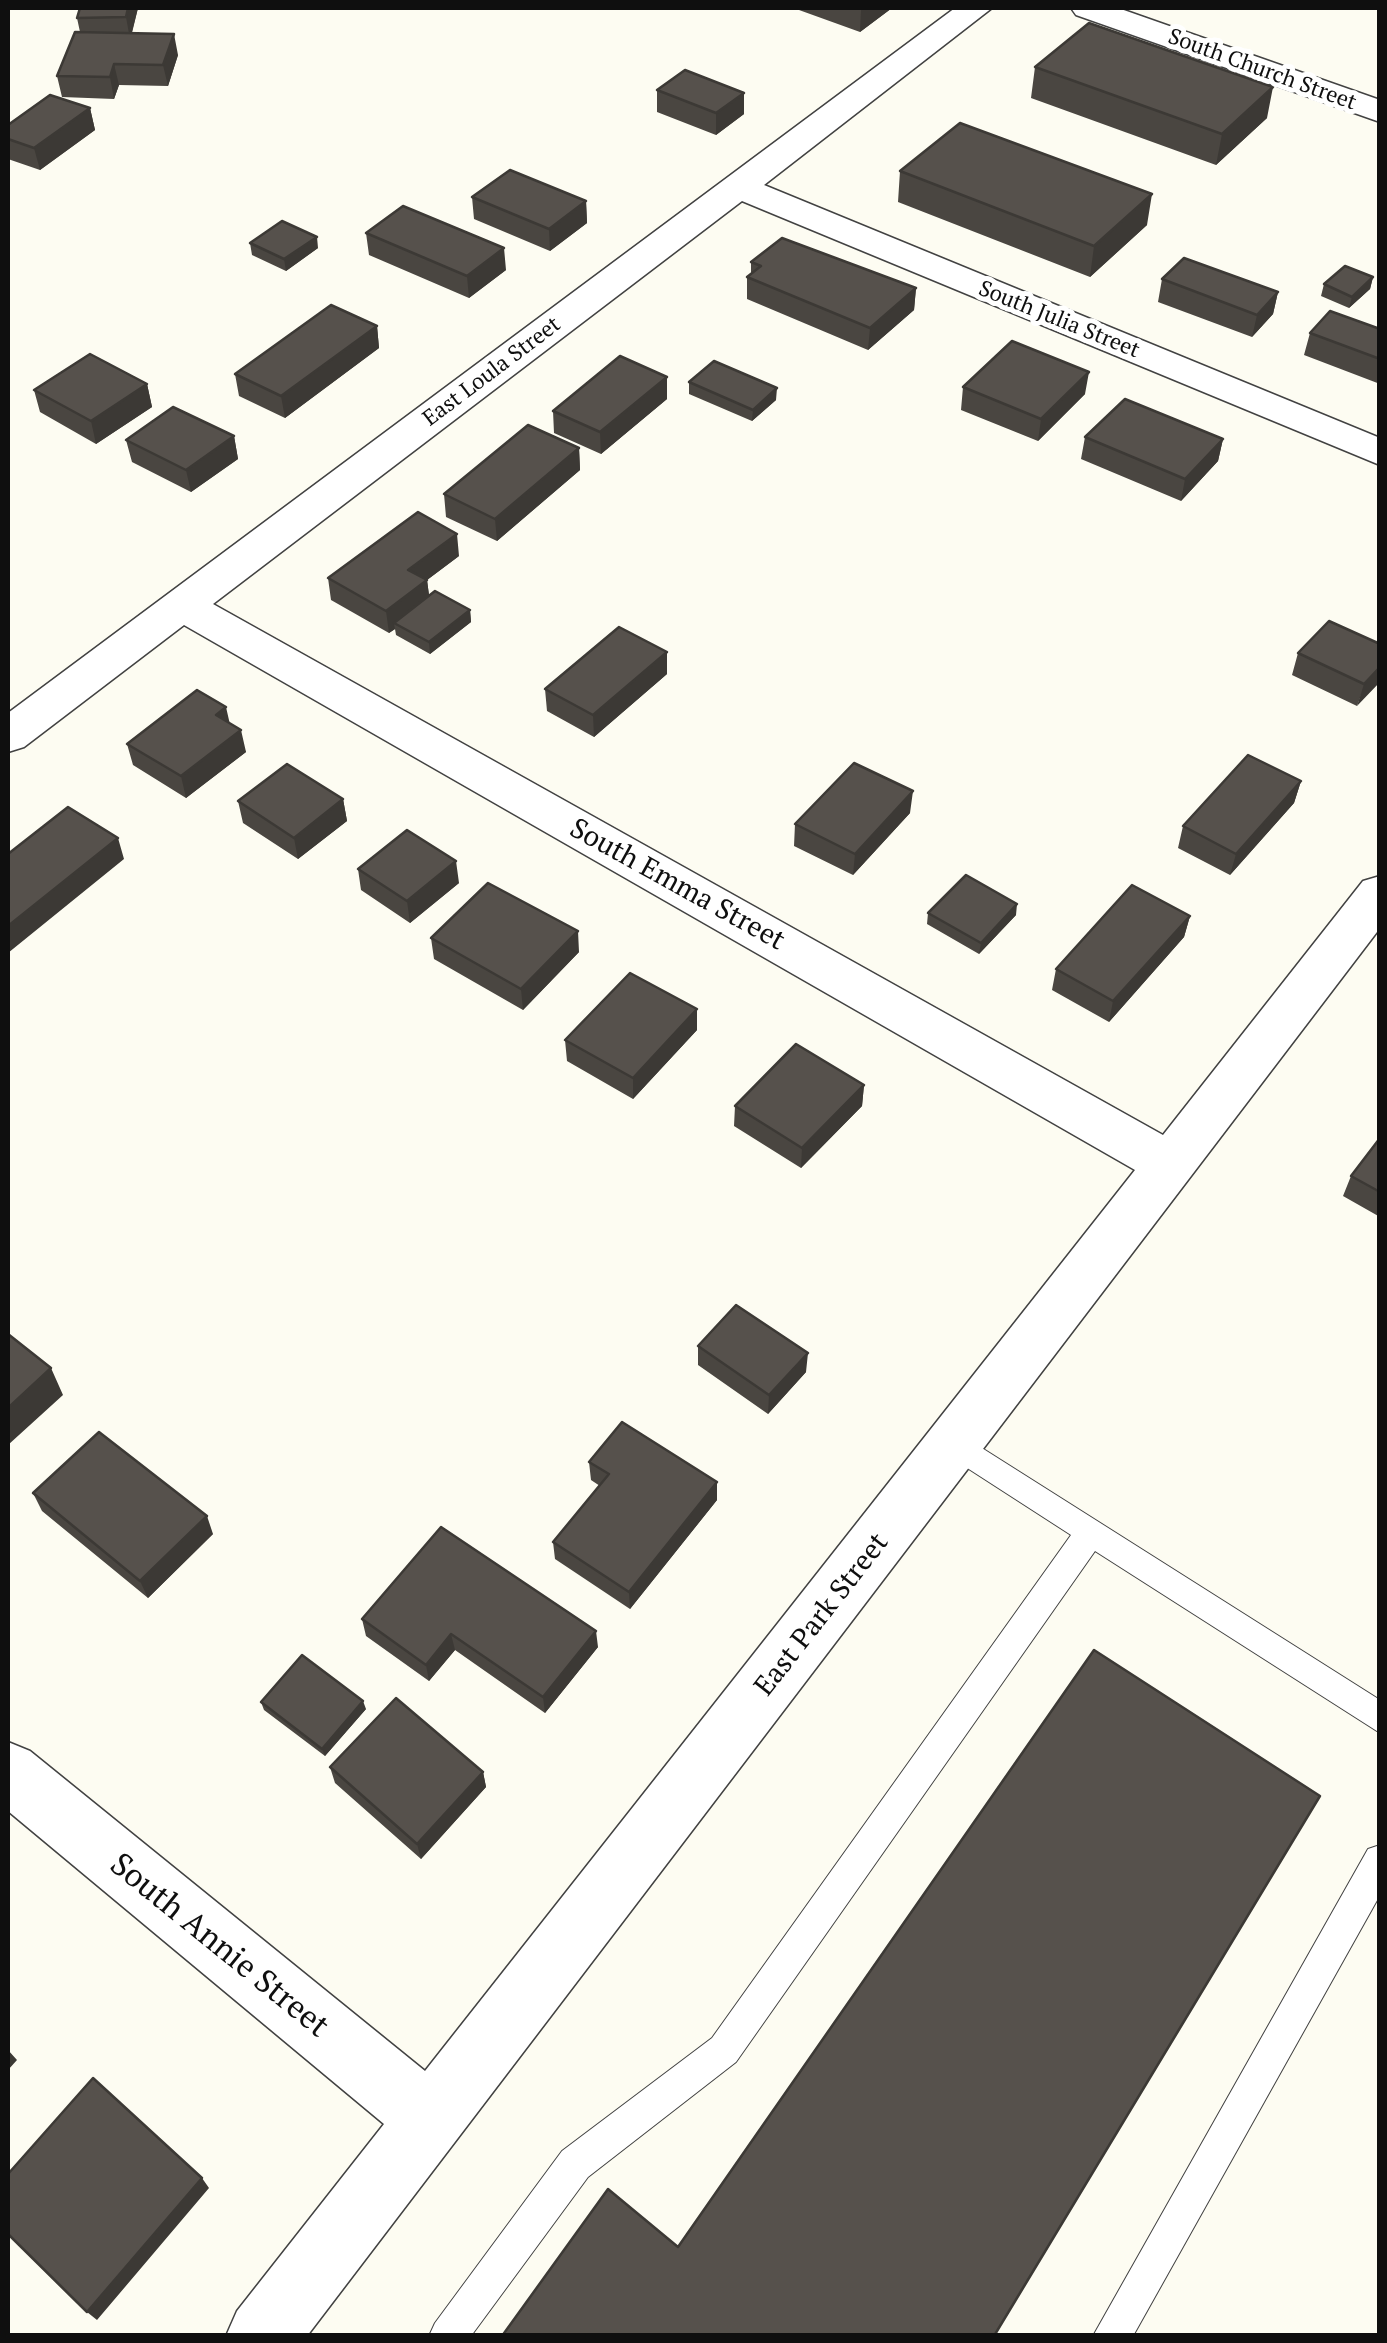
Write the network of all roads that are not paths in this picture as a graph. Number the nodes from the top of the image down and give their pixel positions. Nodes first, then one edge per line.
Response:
1 (975, 8) edge
2 (1088, 8) edge
3 (1380, 112) edge
4 (738, 187) junction
5 (1380, 453) edge
6 (182, 606) junction
7 (8, 736) edge
8 (1380, 893) edge
9 (1171, 1165) junction
10 (955, 1444) junction
11 (1091, 1532) junction
12 (1380, 1718) edge
13 (8, 1772) edge
14 (1380, 1861) edge
15 (432, 2120) junction
16 (262, 2336) edge
17 (448, 2336) edge
18 (1112, 2336) edge

1 - 4 street, East Loula Street
2 - 3 street, South Church Street
4 - 5 street, South Julia Street
4 - 6 street, East Loula Street
6 - 7 street, East Loula Street
6 - 9 street, South Emma Street
8 - 9 street, East Park Street
9 - 10 street, East Park Street
10 - 11 lane
10 - 15 street, East Park Street
11 - 12 lane
11 - 17 lane
13 - 15 street, South Annie Street
14 - 18 lane
15 - 16 street, East Park Street

